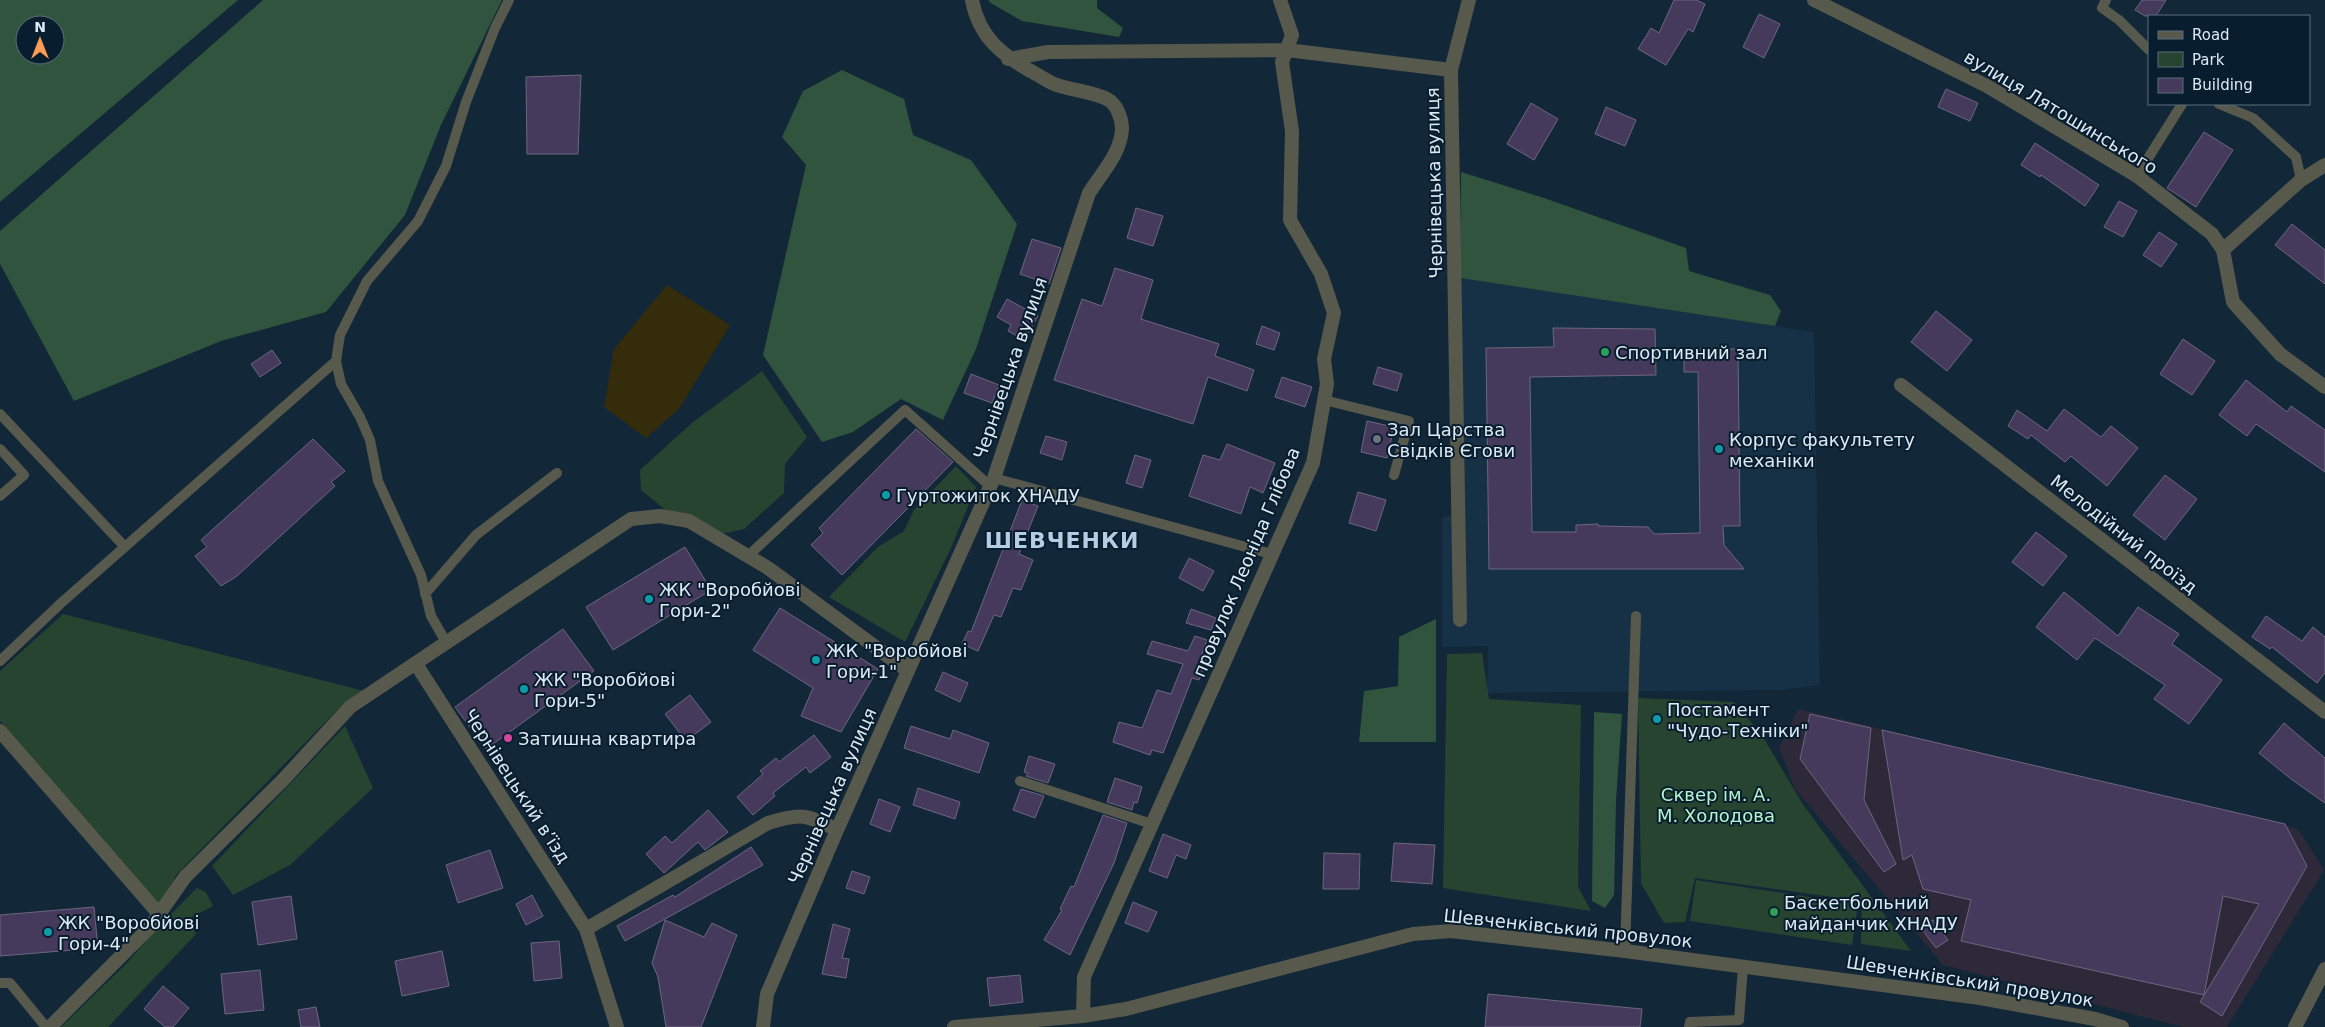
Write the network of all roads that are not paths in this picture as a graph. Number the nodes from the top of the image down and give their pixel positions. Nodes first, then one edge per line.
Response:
1 (509, 0) edge
2 (972, 0) edge
3 (1280, 0) edge
4 (1469, 0) edge
5 (1814, 0) edge
6 (2106, 0) edge
7 (2148, 49) edge
8 (1287, 50) junction
9 (1008, 59) junction
10 (1451, 70) junction
11 (2181, 105) edge
12 (2221, 105) edge
13 (2325, 165) edge
14 (2136, 176) junction
15 (2301, 180) junction
16 (2223, 250) junction
17 (336, 361) junction
18 (1901, 386) dead end
19 (2325, 387) edge
20 (1324, 400) junction
21 (0, 414) edge
22 (0, 449) edge
23 (557, 473) dead end
24 (1394, 475) dead end
25 (992, 482) junction
26 (0, 496) edge
27 (124, 547) junction
28 (1271, 554) junction
29 (748, 556) junction
30 (425, 594) junction
31 (1636, 616) dead end
32 (1460, 620) dead end
33 (446, 642) junction
34 (0, 661) edge
35 (416, 664) junction
36 (908, 671) junction
37 (2325, 712) edge
38 (0, 731) edge
39 (1020, 781) dead end
40 (1152, 824) junction
41 (837, 830) junction
42 (159, 914) junction
43 (586, 929) junction
44 (1625, 951) junction
45 (1743, 967) junction
46 (2325, 969) edge
47 (0, 983) edge
48 (1083, 1016) junction
49 (2094, 1023) edge
50 (992, 1026) edge
51 (46, 1027) edge
52 (50, 1027) edge
53 (617, 1027) edge
54 (763, 1027) edge
55 (954, 1027) edge
56 (1690, 1027) edge
57 (2122, 1027) edge
58 (2295, 1027) edge

1 - 17 lane
2 - 9 street, Чернівецька вулиця
3 - 8 street, провулок Леоніда Глібова
4 - 10 street
5 - 14 street, вулиця Лятошинського
6 - 7 lane
8 - 9 street, Чернівецька вулиця
8 - 10 street, Чернівецька вулиця
8 - 20 street, провулок Леоніда Глібова
9 - 25 street, Чернівецька вулиця
10 - 32 street, Чернівецька вулиця
11 - 14 lane
12 - 15 lane
13 - 15 street
14 - 16 street, вулиця Лятошинського
15 - 16 street
16 - 19 street, вулиця Лятошинського
17 - 27 lane
17 - 30 lane
18 - 37 street, Мелодійний проїзд
20 - 24 lane
20 - 28 street, провулок Леоніда Глібова
21 - 27 lane
22 - 26 lane
23 - 30 lane
25 - 28 lane
25 - 29 lane
25 - 36 street, Чернівецька вулиця
27 - 34 lane
28 - 40 street, провулок Леоніда Глібова
29 - 33 street
29 - 36 street
30 - 33 lane
31 - 44 lane
33 - 35 street
35 - 42 street
35 - 43 street, Чернівецький вʼїзд
36 - 41 street, Чернівецька вулиця
38 - 42 street
39 - 40 lane
40 - 48 street, провулок Леоніда Глібова
41 - 43 street
41 - 54 street, Чернівецька вулиця
42 - 52 street
43 - 53 street, Чернівецький вʼїзд
44 - 45 street, Шевченківський провулок
44 - 48 street, Шевченківський провулок
45 - 49 street, Шевченківський провулок
45 - 56 lane
46 - 58 street
47 - 51 lane
48 - 50 street, Шевченківський провулок
49 - 57 street, Шевченківський провулок
50 - 55 street, Шевченківський провулок

